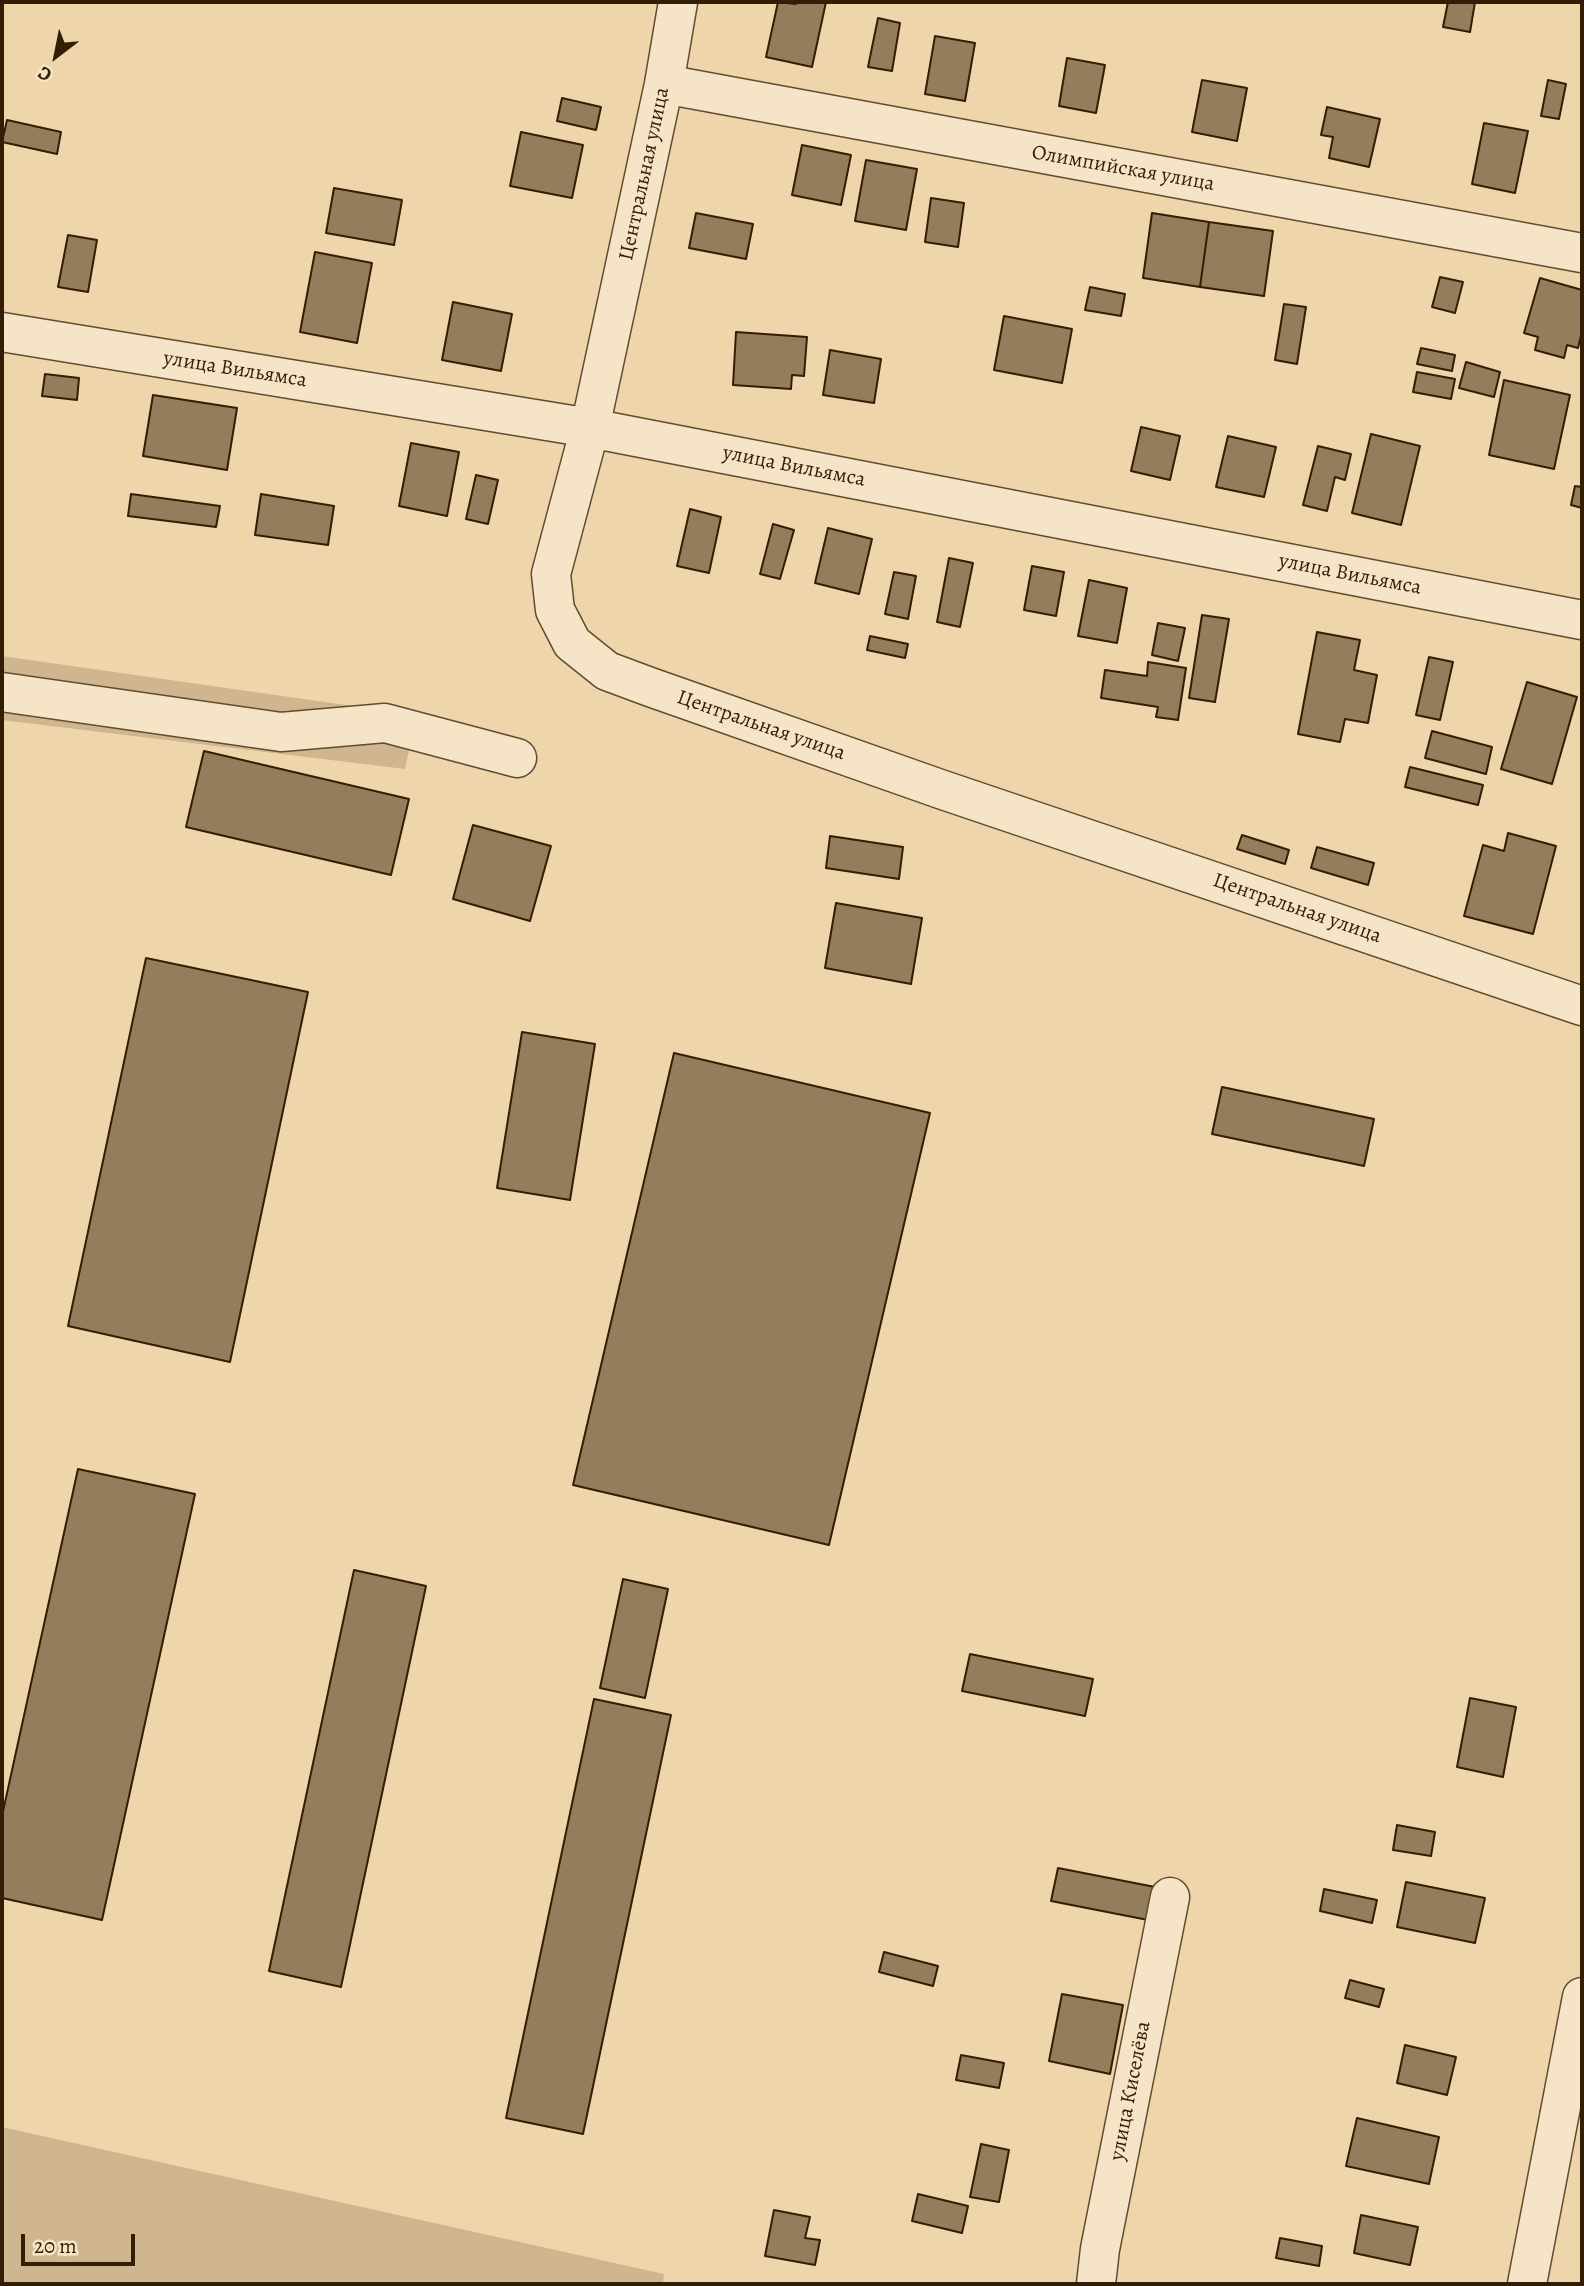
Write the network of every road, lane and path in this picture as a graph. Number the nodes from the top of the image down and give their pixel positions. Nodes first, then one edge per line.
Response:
1 (678, 2) edge
2 (664, 84) junction
3 (1582, 253) edge
4 (2, 332) edge
5 (590, 428) junction
6 (1582, 620) edge
7 (2, 692) edge
8 (517, 758) dead end
9 (1582, 1006) edge
10 (1170, 1897) dead end
11 (1582, 1997) edge
12 (1096, 2284) edge
13 (1527, 2284) edge

1 - 2 street, Центральная улица
2 - 3 street, Олимпийская улица
2 - 5 street, Центральная улица
4 - 5 street, улица Вильямса
5 - 6 street, улица Вильямса
5 - 9 street, Центральная улица
7 - 8 street
10 - 12 street, улица Киселёва
11 - 13 street

